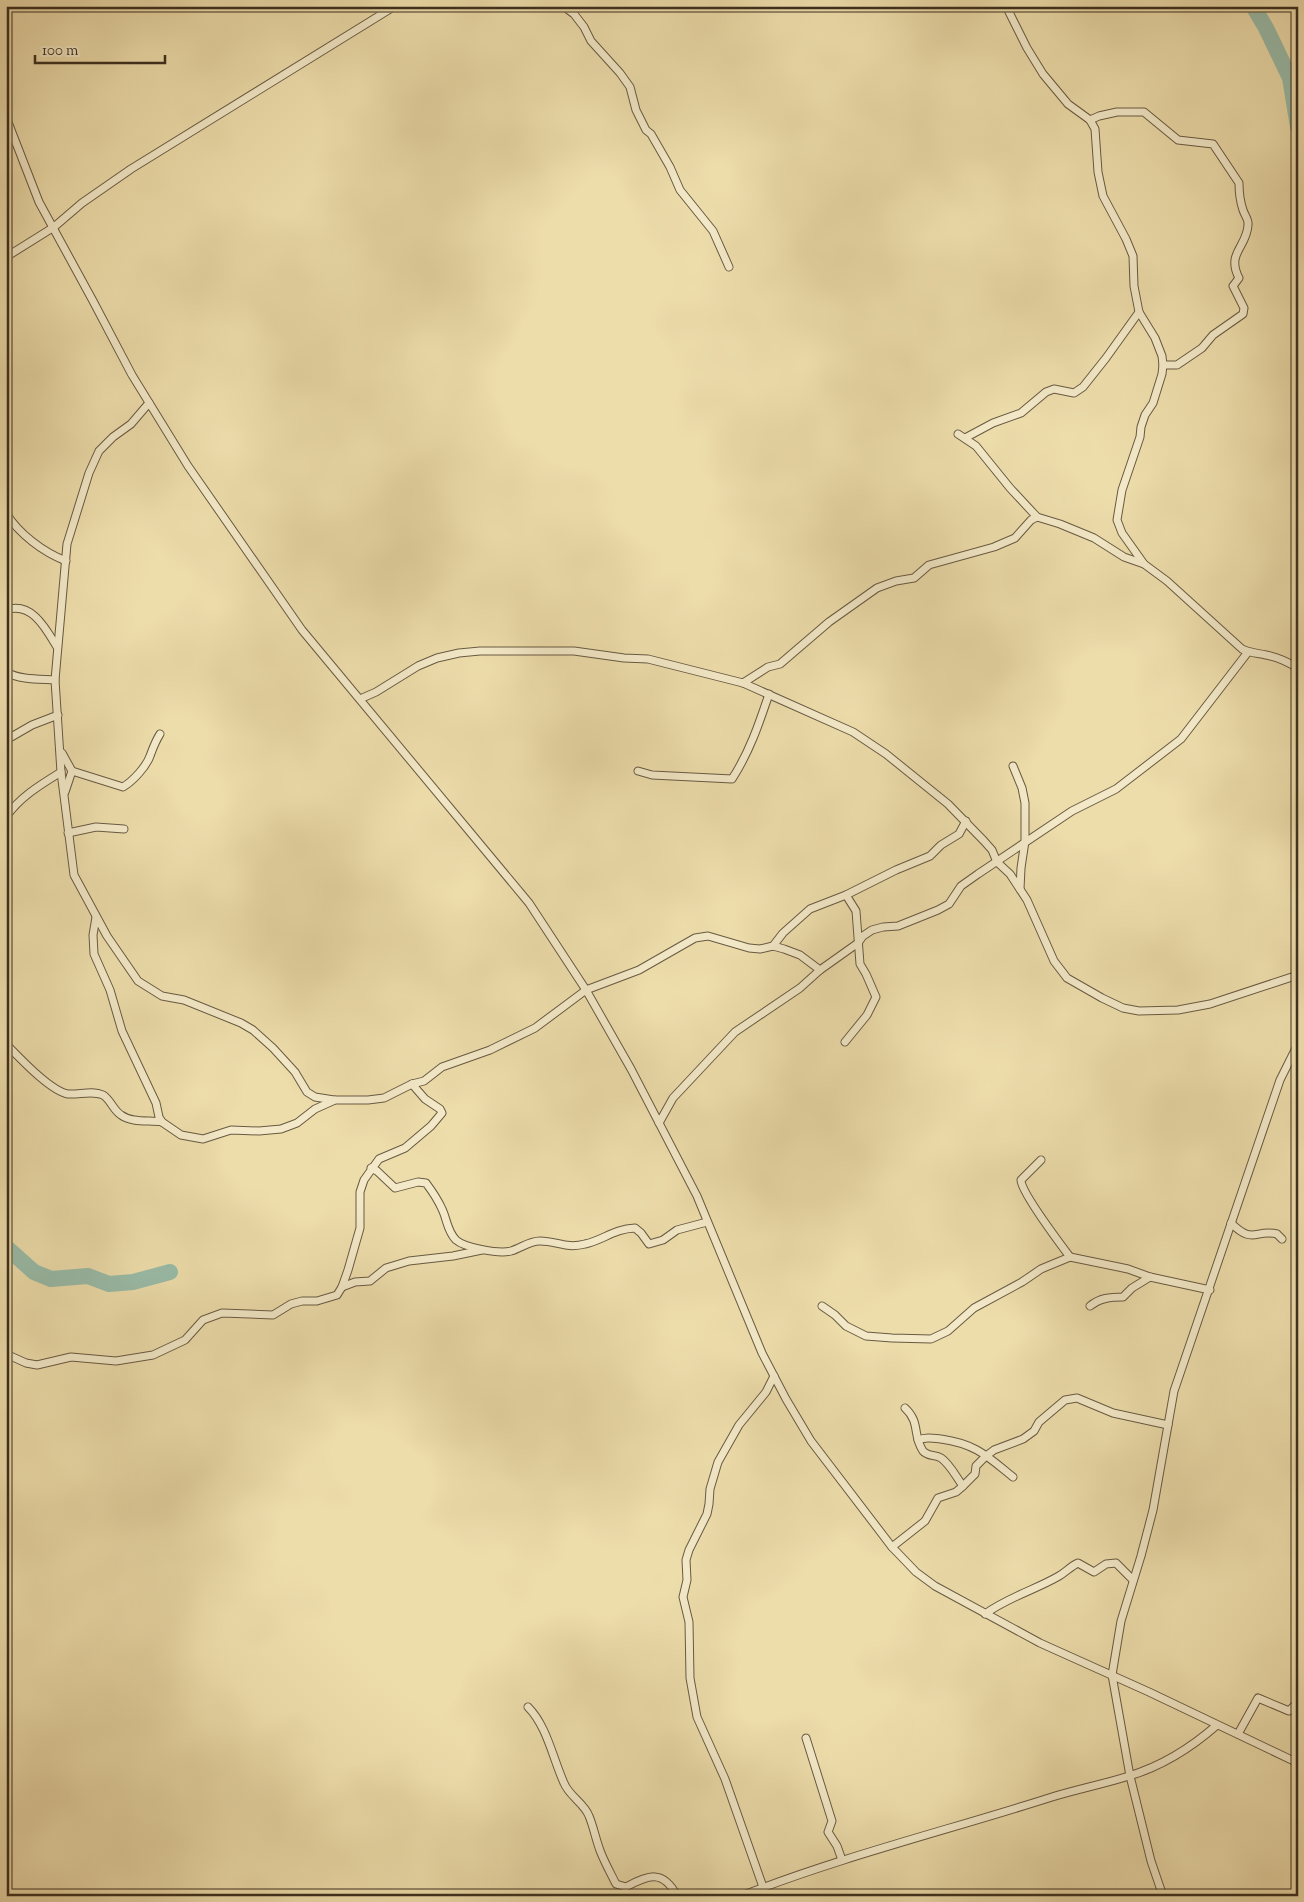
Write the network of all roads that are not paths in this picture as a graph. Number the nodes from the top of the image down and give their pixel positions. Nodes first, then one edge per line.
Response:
1 (395, 6) edge
2 (563, 6) edge
3 (1006, 6) edge
4 (6, 117) edge
5 (1090, 120) junction
6 (54, 227) junction
7 (6, 257) edge
8 (729, 267) dead end
9 (1139, 312) junction
10 (1163, 365) junction
11 (149, 403) junction
12 (6, 513) edge
13 (1037, 517) junction
14 (66, 561) junction
15 (1144, 564) junction
16 (6, 610) edge
17 (57, 647) junction
18 (1248, 652) junction
19 (1298, 668) edge
20 (6, 672) edge
21 (55, 680) junction
22 (742, 683) junction
23 (769, 694) junction
24 (360, 699) junction
25 (58, 716) junction
26 (160, 734) dead end
27 (6, 740) edge
28 (60, 748) junction
29 (1013, 766) dead end
30 (72, 771) junction
31 (638, 771) dead end
32 (61, 772) junction
33 (64, 795) junction
34 (6, 817) edge
35 (966, 821) junction
36 (124, 829) dead end
37 (68, 833) junction
38 (1025, 841) junction
39 (997, 862) junction
40 (1020, 889) junction
41 (846, 895) junction
42 (96, 917) junction
43 (858, 943) junction
44 (773, 946) junction
45 (820, 970) junction
46 (1298, 975) edge
47 (586, 990) junction
48 (845, 1042) dead end
49 (6, 1044) edge
50 (1298, 1044) edge
51 (412, 1084) junction
52 (335, 1100) junction
53 (162, 1122) junction
54 (659, 1122) junction
55 (1041, 1160) dead end
56 (371, 1168) junction
57 (707, 1222) junction
58 (1231, 1224) junction
59 (1282, 1239) dead end
60 (486, 1250) junction
61 (1070, 1257) junction
62 (1150, 1277) junction
63 (342, 1287) junction
64 (1210, 1290) junction
65 (822, 1306) dead end
66 (1090, 1306) dead end
67 (6, 1354) edge
68 (774, 1376) junction
69 (905, 1408) dead end
70 (1168, 1425) junction
71 (918, 1440) junction
72 (986, 1456) junction
73 (1013, 1477) dead end
74 (963, 1486) junction
75 (892, 1547) junction
76 (1133, 1580) junction
77 (985, 1614) junction
78 (1112, 1675) junction
79 (1298, 1702) edge
80 (528, 1707) dead end
81 (1217, 1725) junction
82 (1238, 1734) junction
83 (806, 1738) dead end
84 (1298, 1763) edge
85 (1130, 1776) junction
86 (842, 1860) junction
87 (763, 1887) junction
88 (677, 1896) edge
89 (741, 1896) edge
90 (1163, 1896) edge

1 - 6 street
2 - 8 street
3 - 5 street
4 - 6 street
5 - 9 street
5 - 10 street
6 - 7 street
6 - 11 street
9 - 10 street
9 - 13 street
10 - 15 street
11 - 14 street
11 - 24 street
12 - 14 street
13 - 15 street
13 - 22 street
14 - 17 street
15 - 18 street
16 - 17 street
17 - 21 street
18 - 19 street
18 - 38 street
20 - 21 street
21 - 25 street
22 - 23 street
22 - 24 street
23 - 31 street
23 - 35 street
24 - 47 street
25 - 27 street
25 - 28 street
26 - 30 street
28 - 30 street
28 - 32 street
29 - 38 street
30 - 33 street
32 - 33 street
32 - 34 street
33 - 37 street
35 - 39 street
35 - 41 street
36 - 37 street
37 - 42 street
38 - 39 street
38 - 40 street
39 - 40 street
39 - 43 street
40 - 46 street
41 - 43 street
41 - 44 street
42 - 52 street
42 - 53 street
43 - 45 street
43 - 48 street
44 - 45 street
44 - 47 street
45 - 54 street
47 - 51 street
47 - 54 street
49 - 53 street
50 - 58 street
51 - 52 street
51 - 56 street
52 - 53 street
54 - 57 street
55 - 61 street
56 - 60 street
56 - 63 street
57 - 60 street
57 - 68 street
58 - 59 street
58 - 64 street
60 - 63 street
61 - 62 street
61 - 65 street
62 - 64 street
62 - 66 street
63 - 67 street
64 - 70 street
68 - 75 street
68 - 87 street
69 - 71 street
70 - 72 street
70 - 76 street
71 - 72 street
71 - 74 street
72 - 73 street
72 - 74 street
74 - 75 street
75 - 77 street
76 - 77 street
76 - 78 street
77 - 78 street
78 - 81 street
78 - 85 street
79 - 82 street
80 - 88 street
81 - 82 street
81 - 85 street
82 - 84 street
83 - 86 street
85 - 86 street
85 - 90 street
86 - 87 street
87 - 89 street

